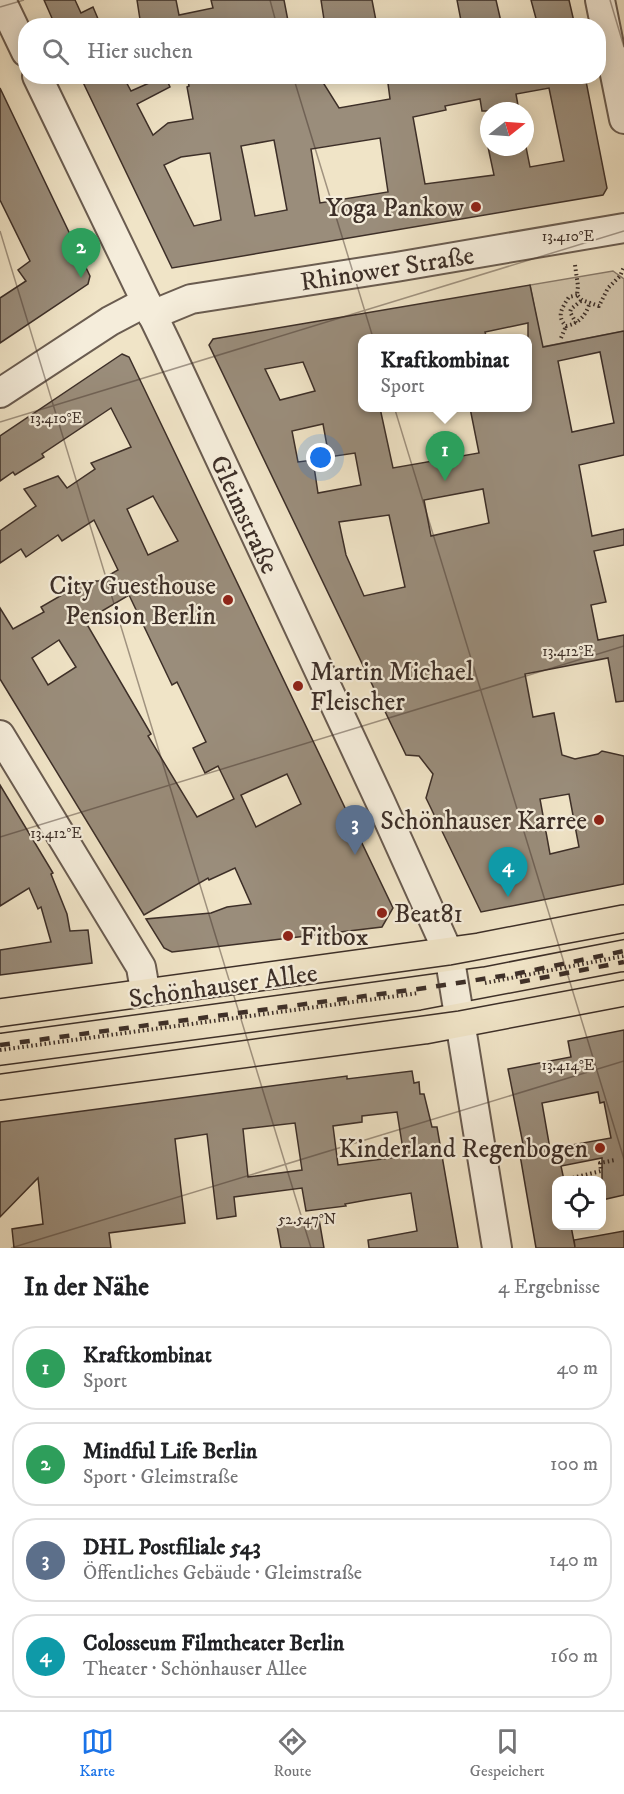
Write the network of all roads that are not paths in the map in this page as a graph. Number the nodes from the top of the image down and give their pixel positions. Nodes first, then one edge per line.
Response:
1 (1, 0) edge
2 (600, 0) edge
3 (604, 18) edge
4 (606, 30) edge
5 (18, 35) edge
6 (41, 84) edge
7 (624, 119) edge
8 (624, 228) edge
9 (149, 309) junction
10 (0, 393) edge
11 (0, 735) edge
12 (624, 922) edge
13 (449, 954) junction
14 (624, 990) edge
15 (146, 996) junction
16 (0, 1016) edge
17 (460, 1020) junction
18 (0, 1083) edge
19 (497, 1248) edge

1 - 5 street
2 - 3 street
4 - 7 street
6 - 9 street, Gleimstraße
8 - 9 street, Rhinower Straße
9 - 10 street, Rhinower Straße
9 - 13 street, Gleimstraße
11 - 15 street
12 - 13 main road, Schönhauser Allee
13 - 15 main road, Schönhauser Allee
13 - 17 street, Gleimstraße
14 - 17 main road
15 - 16 main road, Schönhauser Allee
17 - 18 main road
17 - 19 street, Gleimstraße

